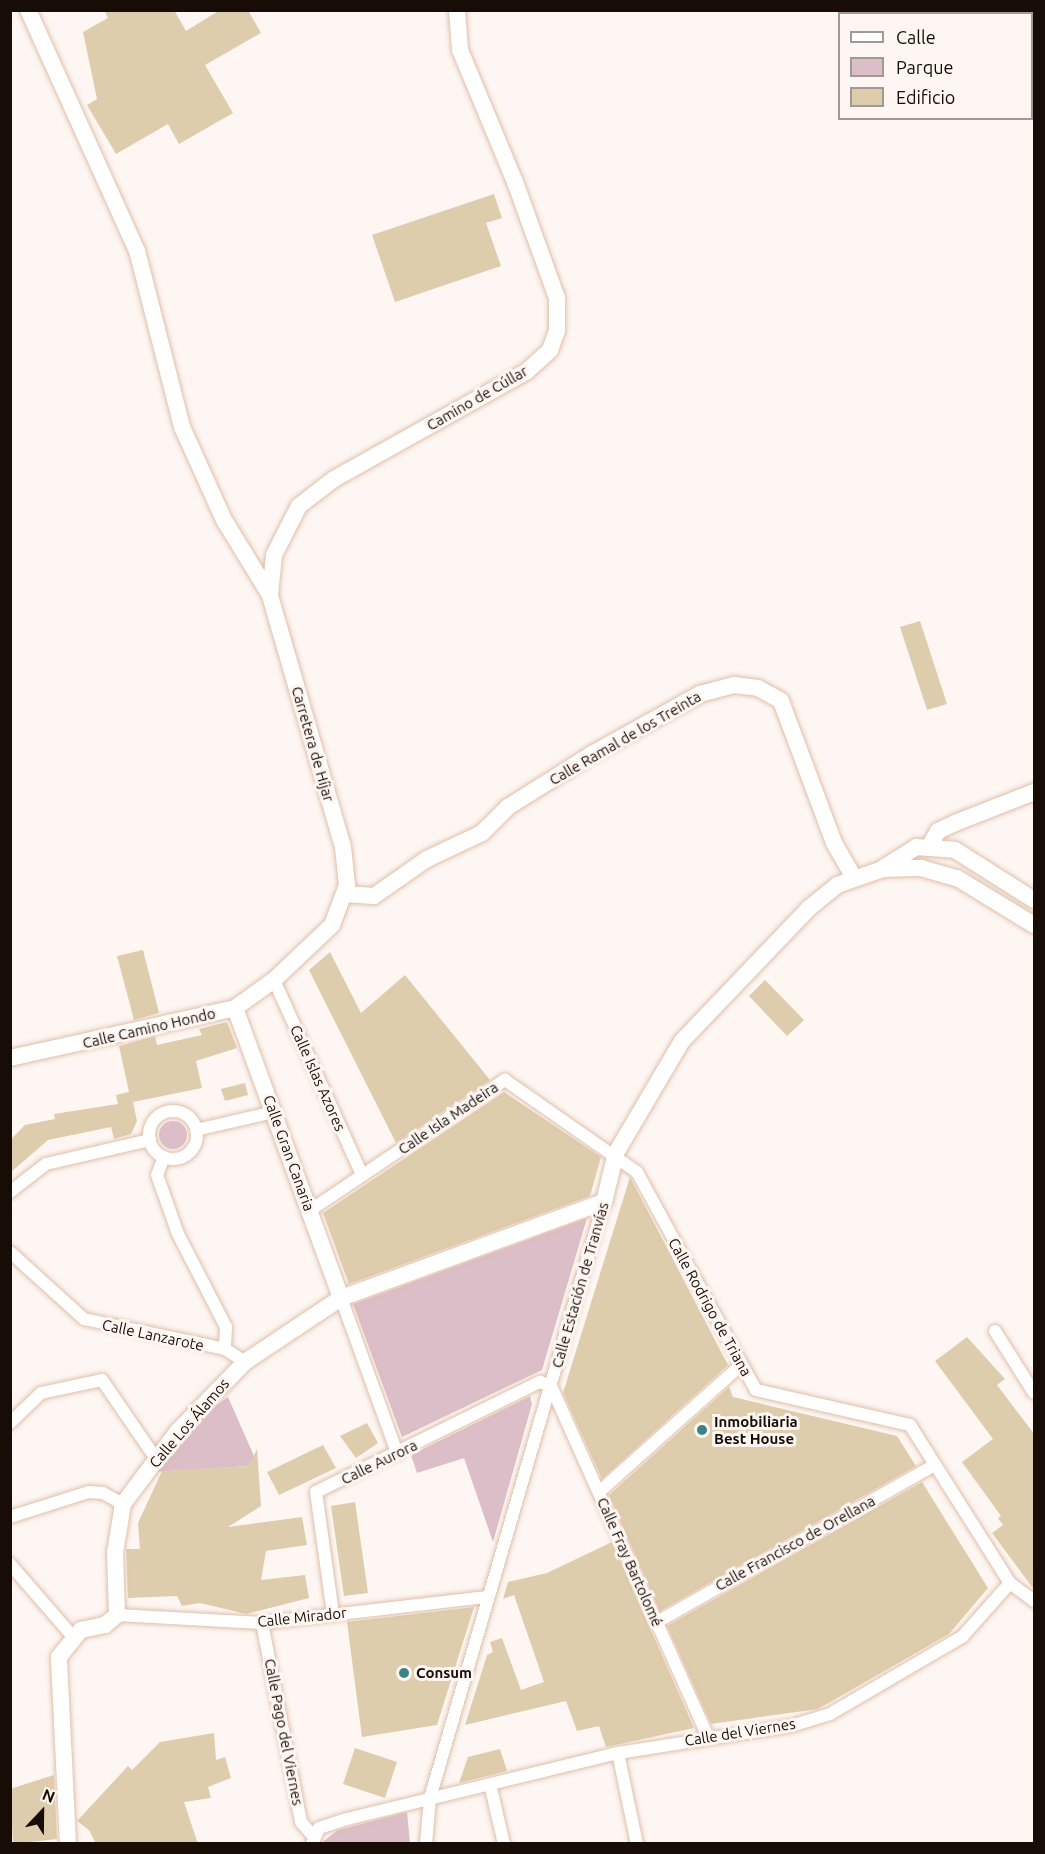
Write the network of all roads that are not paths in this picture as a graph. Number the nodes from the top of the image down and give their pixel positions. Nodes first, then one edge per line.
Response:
1 (28, 10) edge
2 (457, 10) edge
3 (270, 595) junction
4 (1035, 792) edge
5 (930, 845) junction
6 (882, 869) junction
7 (854, 877) junction
8 (957, 878) junction
9 (344, 894) junction
10 (1035, 900) edge
11 (1035, 926) edge
12 (274, 980) junction
13 (235, 1008) junction
14 (10, 1058) edge
15 (274, 1112) junction
16 (196, 1130) junction
17 (150, 1140) junction
18 (616, 1153) junction
19 (165, 1157) junction
20 (362, 1175) junction
21 (10, 1191) edge
22 (604, 1202) junction
23 (309, 1211) junction
24 (10, 1252) edge
25 (341, 1298) junction
26 (995, 1331) dead end
27 (225, 1349) junction
28 (245, 1362) junction
29 (740, 1366) junction
30 (551, 1386) junction
31 (1034, 1390) edge
32 (10, 1423) edge
33 (397, 1453) junction
34 (156, 1460) junction
35 (933, 1466) junction
36 (599, 1492) junction
37 (123, 1504) junction
38 (10, 1517) edge
39 (10, 1564) edge
40 (1010, 1583) junction
41 (488, 1597) junction
42 (1035, 1601) edge
43 (333, 1614) junction
44 (117, 1615) junction
45 (657, 1622) junction
46 (262, 1623) junction
47 (75, 1638) junction
48 (708, 1737) junction
49 (618, 1753) junction
50 (490, 1784) junction
51 (430, 1798) junction
52 (313, 1840) edge
53 (68, 1844) edge
54 (426, 1844) edge
55 (504, 1844) edge
56 (637, 1844) edge

1 - 3 street
2 - 3 street, Camino de Cúllar
3 - 9 street, Carretera de Híjar
4 - 5 street
5 - 6 street
5 - 8 street
5 - 10 street
6 - 7 street, Calle Estación de Tranvías
6 - 8 street
7 - 9 street, Calle Ramal de los Treinta
7 - 18 street, Calle Estación de Tranvías
8 - 11 street
9 - 12 street, Calle Camino Hondo
12 - 13 street, Calle Camino Hondo
12 - 20 street, Calle Islas Azores
13 - 14 street, Calle Camino Hondo
13 - 15 street, Calle Gran Canaria
15 - 16 street
15 - 23 street, Calle Gran Canaria
16 - 17 street
16 - 19 street
17 - 19 street
17 - 21 street
18 - 20 street, Calle Isla Madeira
18 - 22 street, Calle Estación de Tranvías
18 - 29 street, Calle Rodrigo de Triana
19 - 27 street
20 - 23 street, Calle Isla Madeira
22 - 25 street, Calle Los Álamos
22 - 30 street, Calle Estación de Tranvías
23 - 25 street, Calle Gran Canaria
24 - 27 street, Calle Lanzarote
25 - 28 street, Calle Los Álamos
25 - 33 street
26 - 31 street
27 - 28 street, Calle Lanzarote
28 - 34 street, Calle Los Álamos
29 - 35 street, Calle Rodrigo de Triana
29 - 36 street
30 - 33 street, Calle Aurora
30 - 36 street, Calle Fray Bartolomé
30 - 41 street, Calle Estación de Tranvías
32 - 34 street
33 - 43 street, Calle Aurora
34 - 37 street, Calle Los Álamos
35 - 40 street, Calle Rodrigo de Triana
35 - 45 street, Calle Francisco de Orellana
36 - 45 street, Calle Fray Bartolomé
37 - 38 street
37 - 44 street, Calle Los Álamos
39 - 47 street
40 - 42 street, Calle Rodrigo de Triana
40 - 48 street, Calle del Viernes
41 - 43 street, Calle Mirador
41 - 51 street, Calle Estación de Tranvías
43 - 46 street, Calle Mirador
44 - 46 street, Calle Mirador
44 - 47 street
45 - 48 street, Calle Fray Bartolomé
46 - 52 street, Calle Pago del Viernes
47 - 53 street
48 - 49 street, Calle del Viernes
49 - 50 street, Calle del Viernes
49 - 56 street
50 - 51 street, Calle del Viernes
50 - 55 street
51 - 52 street
51 - 54 street, Calle Estación de Tranvías

